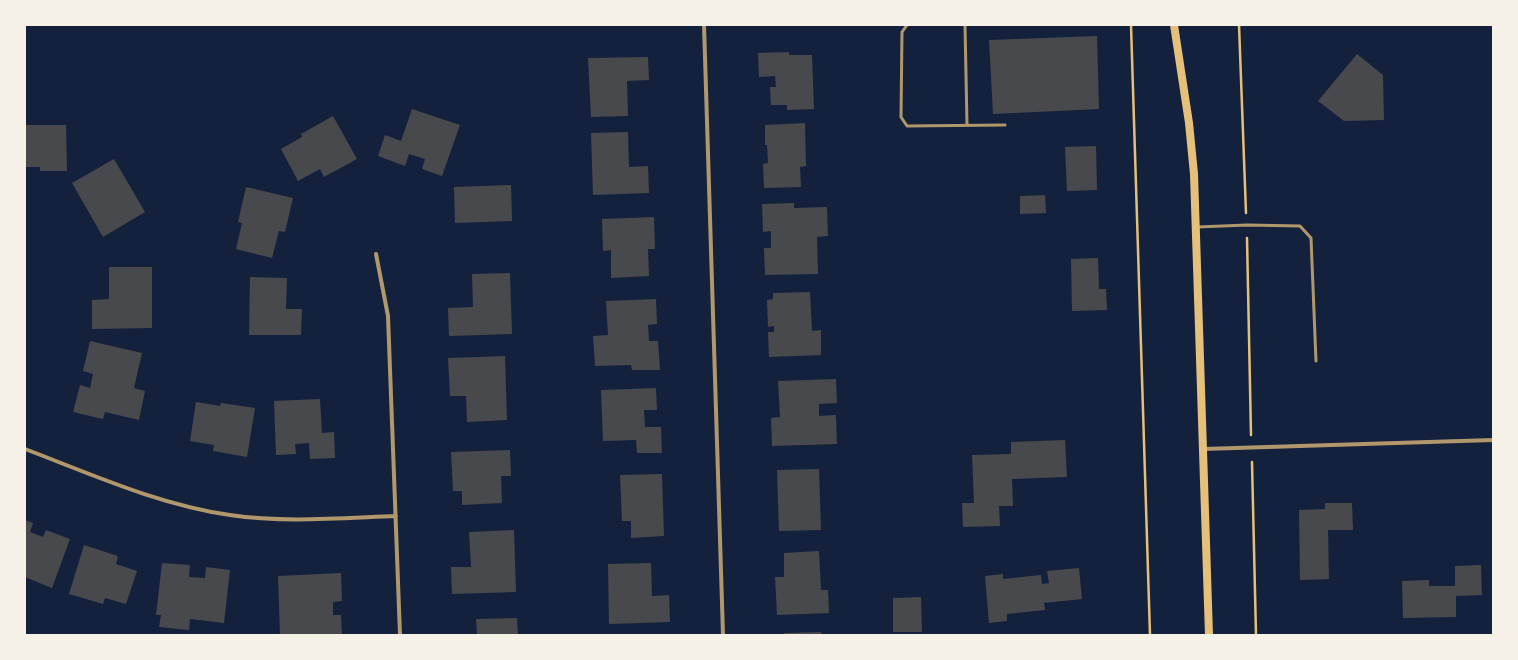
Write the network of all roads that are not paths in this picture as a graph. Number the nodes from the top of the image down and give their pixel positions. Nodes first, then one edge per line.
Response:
1 (704, 25) edge
2 (907, 25) edge
3 (965, 25) edge
4 (1174, 25) edge
5 (967, 125) junction
6 (1005, 125) dead end
7 (1196, 227) junction
8 (376, 254) dead end
9 (1316, 361) dead end
10 (1493, 440) edge
11 (25, 449) edge
12 (1202, 449) junction
13 (396, 516) junction
14 (400, 635) edge
15 (723, 635) edge
16 (1209, 635) edge

1 - 15 street
2 - 5 lane
3 - 5 lane
4 - 7 main road
5 - 6 lane
7 - 9 lane
7 - 12 main road
8 - 13 street
10 - 12 street
11 - 13 street
12 - 16 main road
13 - 14 street

